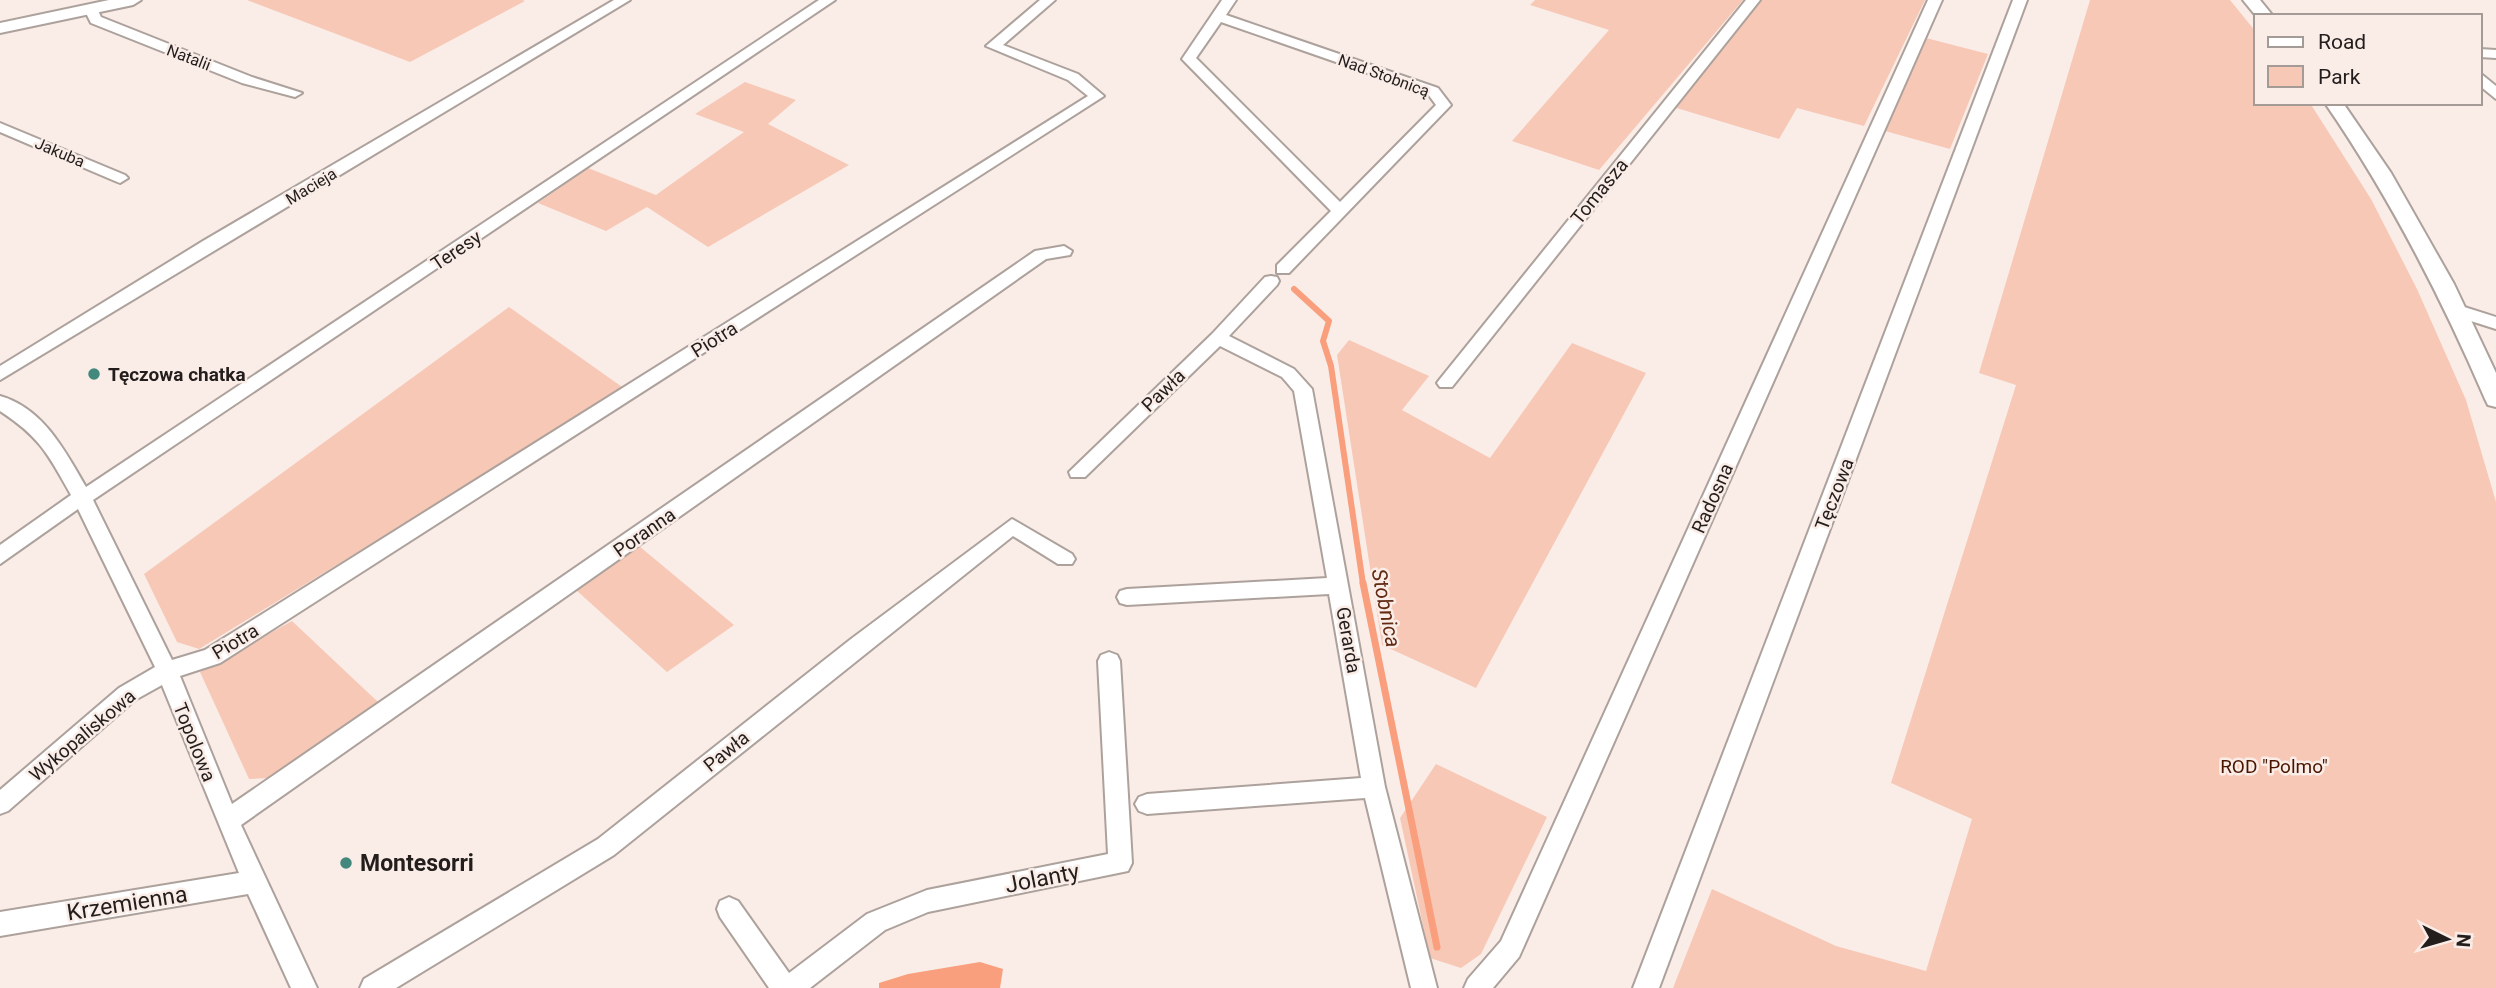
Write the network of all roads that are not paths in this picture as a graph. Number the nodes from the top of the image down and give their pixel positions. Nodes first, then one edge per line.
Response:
1 (133, 0) edge
2 (623, 0) edge
3 (828, 0) edge
4 (1048, 0) edge
5 (1229, 0) edge
6 (1753, 0) edge
7 (1935, 0) edge
8 (2020, 0) edge
9 (2251, 0) edge
10 (92, 9) junction
11 (2263, 14) edge
12 (1218, 17) junction
13 (0, 28) edge
14 (2482, 79) edge
15 (295, 93) dead end
16 (2496, 95) edge
17 (2335, 105) edge
18 (0, 127) edge
19 (120, 178) dead end
20 (1340, 212) junction
21 (1064, 251) dead end
22 (2458, 311) junction
23 (2496, 323) edge
24 (1217, 338) junction
25 (0, 374) edge
26 (1446, 383) dead end
27 (2496, 398) edge
28 (0, 402) edge
29 (1078, 472) dead end
30 (82, 497) junction
31 (0, 556) edge
32 (1065, 559) dead end
33 (1339, 585) junction
34 (1127, 597) dead end
35 (1109, 661) dead end
36 (167, 671) junction
37 (1374, 788) junction
38 (0, 804) edge
39 (1147, 804) dead end
40 (227, 821) junction
41 (254, 882) junction
42 (729, 909) dead end
43 (0, 924) edge
44 (304, 988) edge
45 (373, 988) edge
46 (784, 988) edge
47 (790, 988) edge
48 (1424, 988) edge
49 (1477, 988) edge
50 (1647, 988) edge

1 - 10 street
2 - 25 street, Macieja
3 - 30 street, Teresy
4 - 36 street, Piotra
5 - 12 street
6 - 26 street, Tomasza
7 - 49 street, Radosna
8 - 50 street, Tęczowa
9 - 11 street
10 - 13 street
10 - 15 street, Natalii
12 - 20 street
12 - 20 street, Nad Stobnicą
14 - 16 street
17 - 22 street
18 - 19 street, Jakuba
20 - 24 street, Nad Stobnicą
21 - 40 street, Poranna
22 - 23 street
22 - 27 street
24 - 29 street, Pawła
24 - 33 street, Gerarda
28 - 30 street, Topolowa
30 - 31 street
30 - 36 street, Topolowa
32 - 45 street, Pawła
33 - 34 street
33 - 37 street, Gerarda
35 - 47 street, Jolanty
36 - 38 street, Wykopaliskowa
36 - 40 street, Topolowa
37 - 39 street
37 - 48 street, Gerarda
40 - 41 street, Topolowa
41 - 43 street, Krzemienna
41 - 44 street, Topolowa
42 - 46 street

